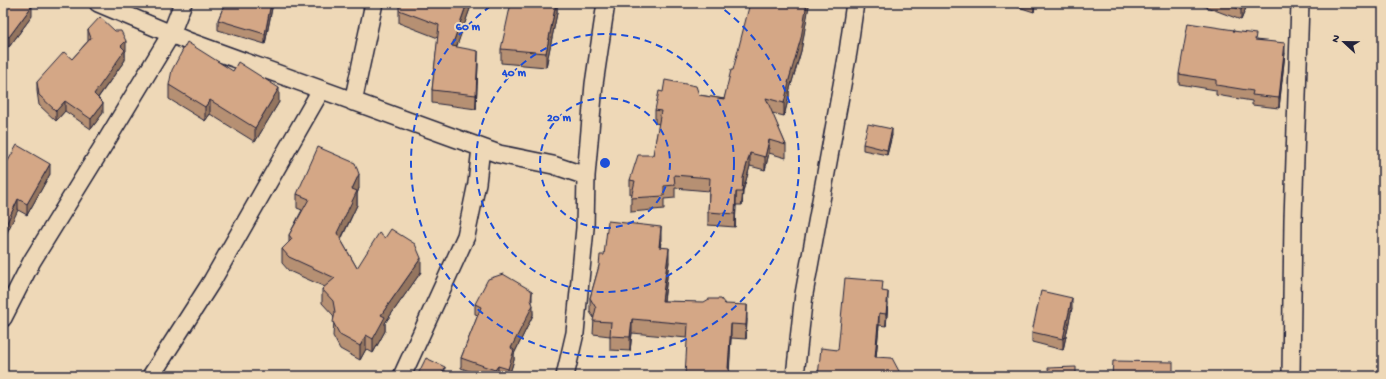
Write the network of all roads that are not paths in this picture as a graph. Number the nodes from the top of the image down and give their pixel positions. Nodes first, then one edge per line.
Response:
1 (98, 3) edge
2 (183, 3) edge
3 (374, 3) edge
4 (606, 3) edge
5 (855, 3) edge
6 (1300, 3) edge
7 (171, 34) junction
8 (321, 90) junction
9 (353, 102) junction
10 (481, 148) junction
11 (586, 176) junction
12 (3, 318) edge
13 (151, 376) edge
14 (402, 376) edge
15 (565, 376) edge
16 (795, 376) edge
17 (1291, 376) edge

1 - 7 street
2 - 7 street
3 - 9 street
4 - 11 street
5 - 16 street
6 - 17 street
7 - 8 street
7 - 12 street
8 - 9 street
8 - 13 street
9 - 10 street
10 - 11 street
10 - 14 street
11 - 15 street

